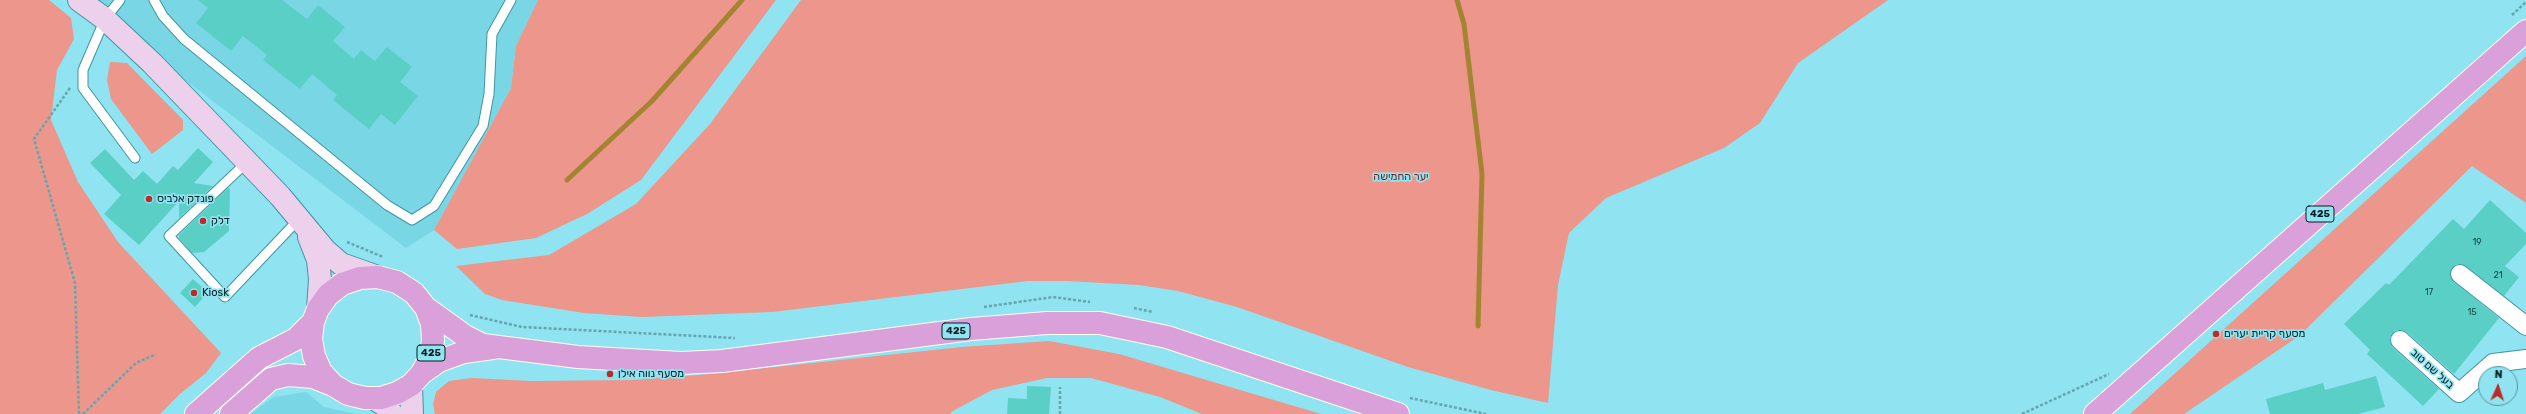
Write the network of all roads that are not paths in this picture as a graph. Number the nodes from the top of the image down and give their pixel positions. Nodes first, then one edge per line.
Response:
1 (80, 0) edge
2 (120, 0) edge
3 (154, 0) edge
4 (511, 0) edge
5 (105, 19) junction
6 (2526, 31) edge
7 (135, 158) dead end
8 (247, 162) junction
9 (302, 223) junction
10 (2460, 274) dead end
11 (378, 277) junction
12 (426, 308) junction
13 (315, 316) junction
14 (2526, 326) edge
15 (2400, 340) dead end
16 (502, 348) junction
17 (2526, 359) edge
18 (416, 379) junction
19 (333, 384) junction
20 (2114, 397) junction
21 (373, 398) junction
22 (196, 414) edge
23 (231, 414) edge
24 (392, 414) edge
25 (412, 414) edge
26 (1398, 414) edge
27 (2095, 414) edge
28 (2100, 414) edge

1 - 5 main road
2 - 5 lane
3 - 4 lane
5 - 7 lane
5 - 8 main road
6 - 20 main road, 425
8 - 9 main road
8 - 9 lane
9 - 11 main road
9 - 13 main road
10 - 14 street
11 - 12 main road, 425
11 - 13 main road, 425
12 - 16 main road, 425
12 - 18 main road, 425
13 - 19 main road, 425
13 - 22 main road, 425
15 - 17 street, בעל שם טוב
16 - 18 main road, 425
16 - 26 main road, 425
18 - 21 main road, 425
18 - 25 main road
19 - 21 main road, 425
19 - 23 main road, 425
20 - 27 main road, 425
20 - 28 main road, 425
21 - 24 main road

